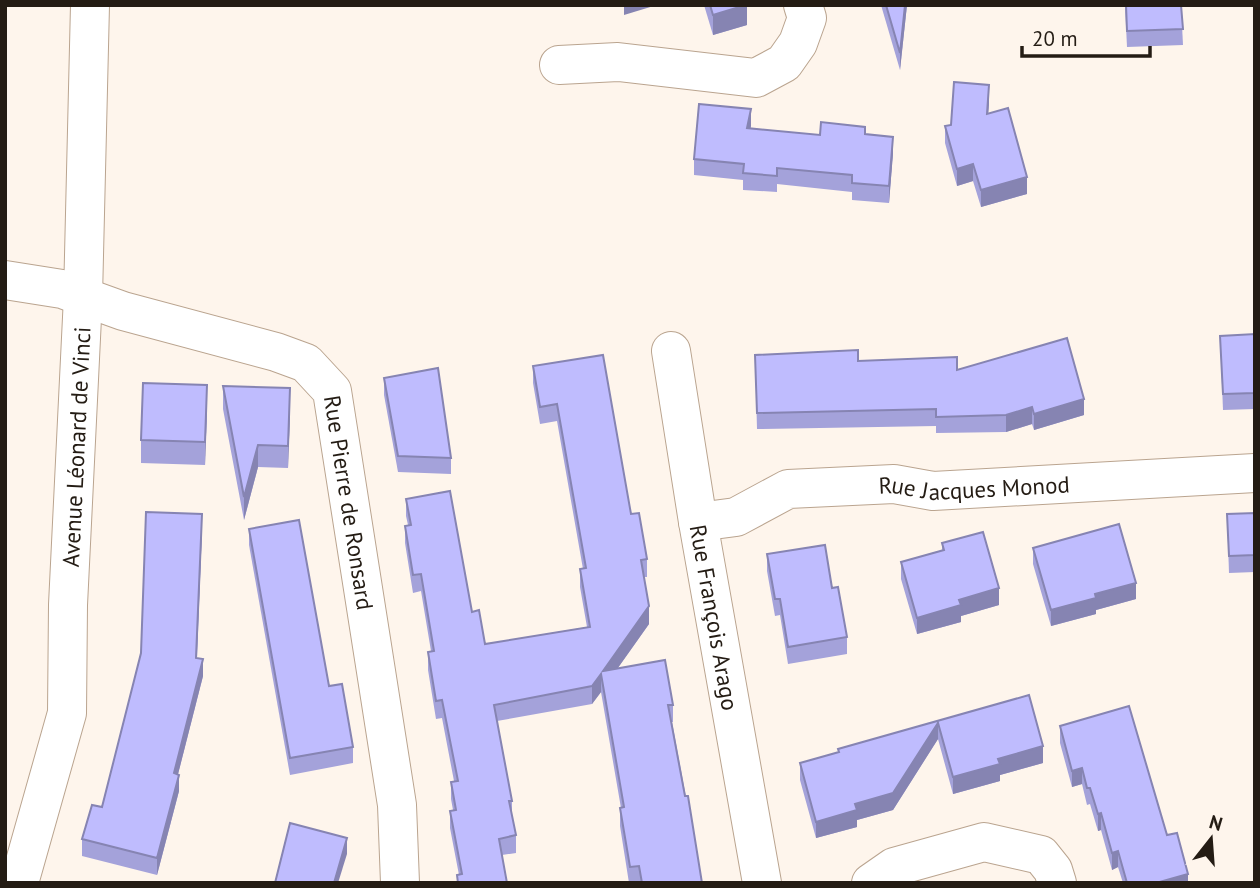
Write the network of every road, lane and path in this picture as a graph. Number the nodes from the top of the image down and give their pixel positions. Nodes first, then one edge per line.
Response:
1 (90, 5) edge
2 (803, 5) edge
3 (559, 65) dead end
4 (5, 280) edge
5 (83, 297) junction
6 (671, 351) dead end
7 (1255, 473) edge
8 (698, 522) junction
9 (19, 883) edge
10 (400, 883) edge
11 (762, 883) edge
12 (871, 883) edge
13 (1057, 883) edge

1 - 5 street, Avenue Léonard de Vinci
2 - 3 street
4 - 5 street, Rue Pierre de Ronsard
5 - 9 street, Avenue Léonard de Vinci
5 - 10 street, Rue Pierre de Ronsard
6 - 8 street, Rue François Arago
7 - 8 street, Rue Jacques Monod
8 - 11 street, Rue François Arago
12 - 13 street

